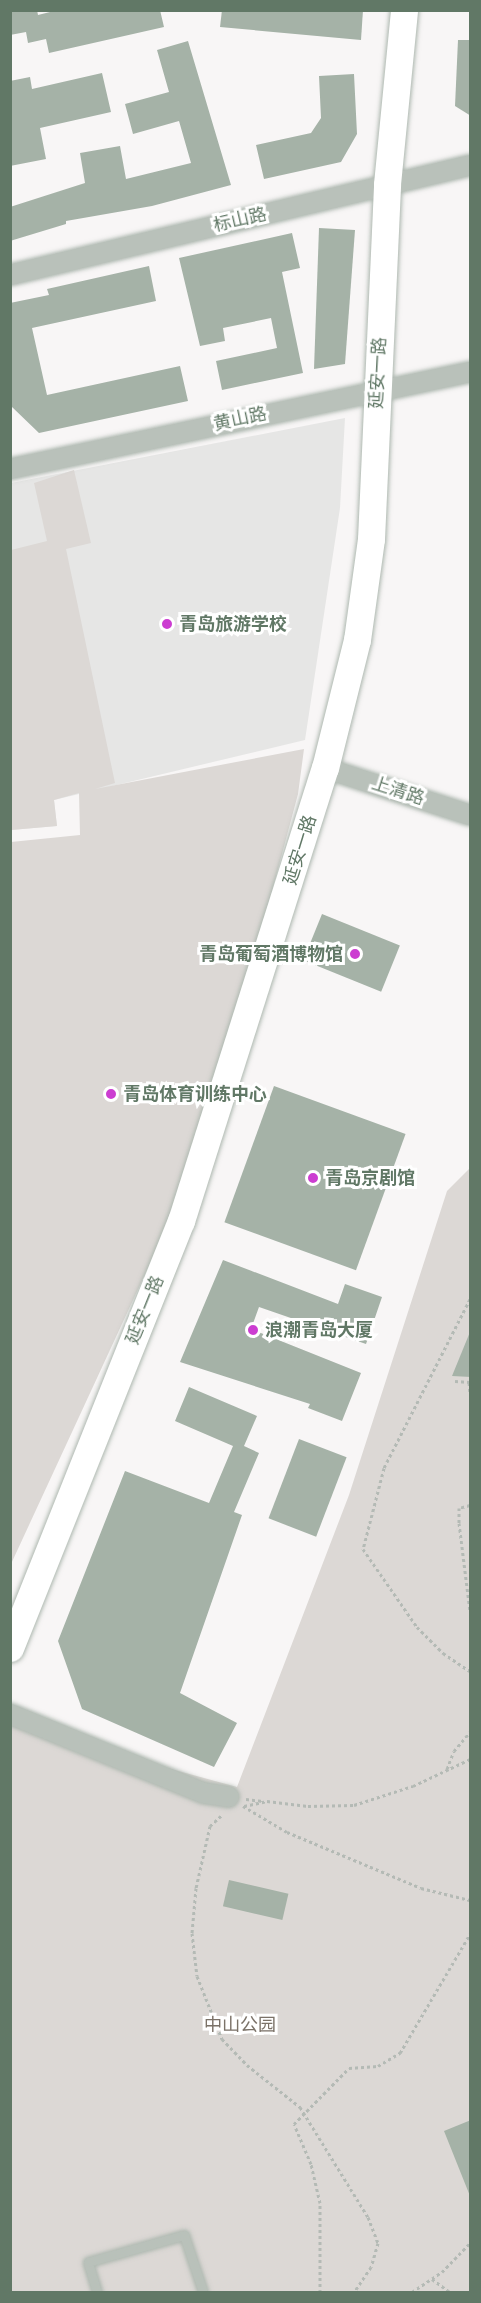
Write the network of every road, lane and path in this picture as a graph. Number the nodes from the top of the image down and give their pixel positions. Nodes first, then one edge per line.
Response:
1 (404, 10) edge
2 (471, 165) edge
3 (387, 184) junction
4 (10, 275) edge
5 (471, 372) edge
6 (377, 389) junction
7 (10, 469) edge
8 (325, 768) junction
9 (471, 815) edge
10 (471, 1299) edge
11 (455, 1381) dead end
12 (470, 1382) edge
13 (471, 1394) edge
14 (471, 1504) edge
15 (471, 1611) edge
16 (10, 1648) edge
17 (471, 1671) edge
18 (10, 1714) edge
19 (471, 1732) edge
20 (471, 1759) edge
21 (446, 1771) junction
22 (229, 1797) joint
23 (267, 1801) dead end
24 (210, 1826) dead end
25 (471, 1900) edge
26 (471, 1935) edge
27 (304, 2114) junction
28 (471, 2243) edge
29 (432, 2279) junction
30 (97, 2292) edge
31 (203, 2292) edge
32 (320, 2292) edge
33 (354, 2292) edge
34 (412, 2292) edge
35 (450, 2292) edge

1 - 3 main road, 延安一路
2 - 3 street, 标山路
3 - 4 street, 标山路
3 - 6 main road, 延安一路
5 - 6 street, 黄山路
6 - 7 street, 黄山路
6 - 8 main road, 延安一路
8 - 9 street, 上清路
8 - 16 main road, 延安一路
10 - 17 path
11 - 12 path
12 - 13 path
14 - 15 path
18 - 22 street
19 - 21 path
20 - 21 path
21 - 23 path
22 - 25 path
24 - 27 path, bridge
26 - 27 path
27 - 32 path
27 - 33 path, bridge
28 - 29 path
29 - 34 path
29 - 35 path
30 - 31 lane

